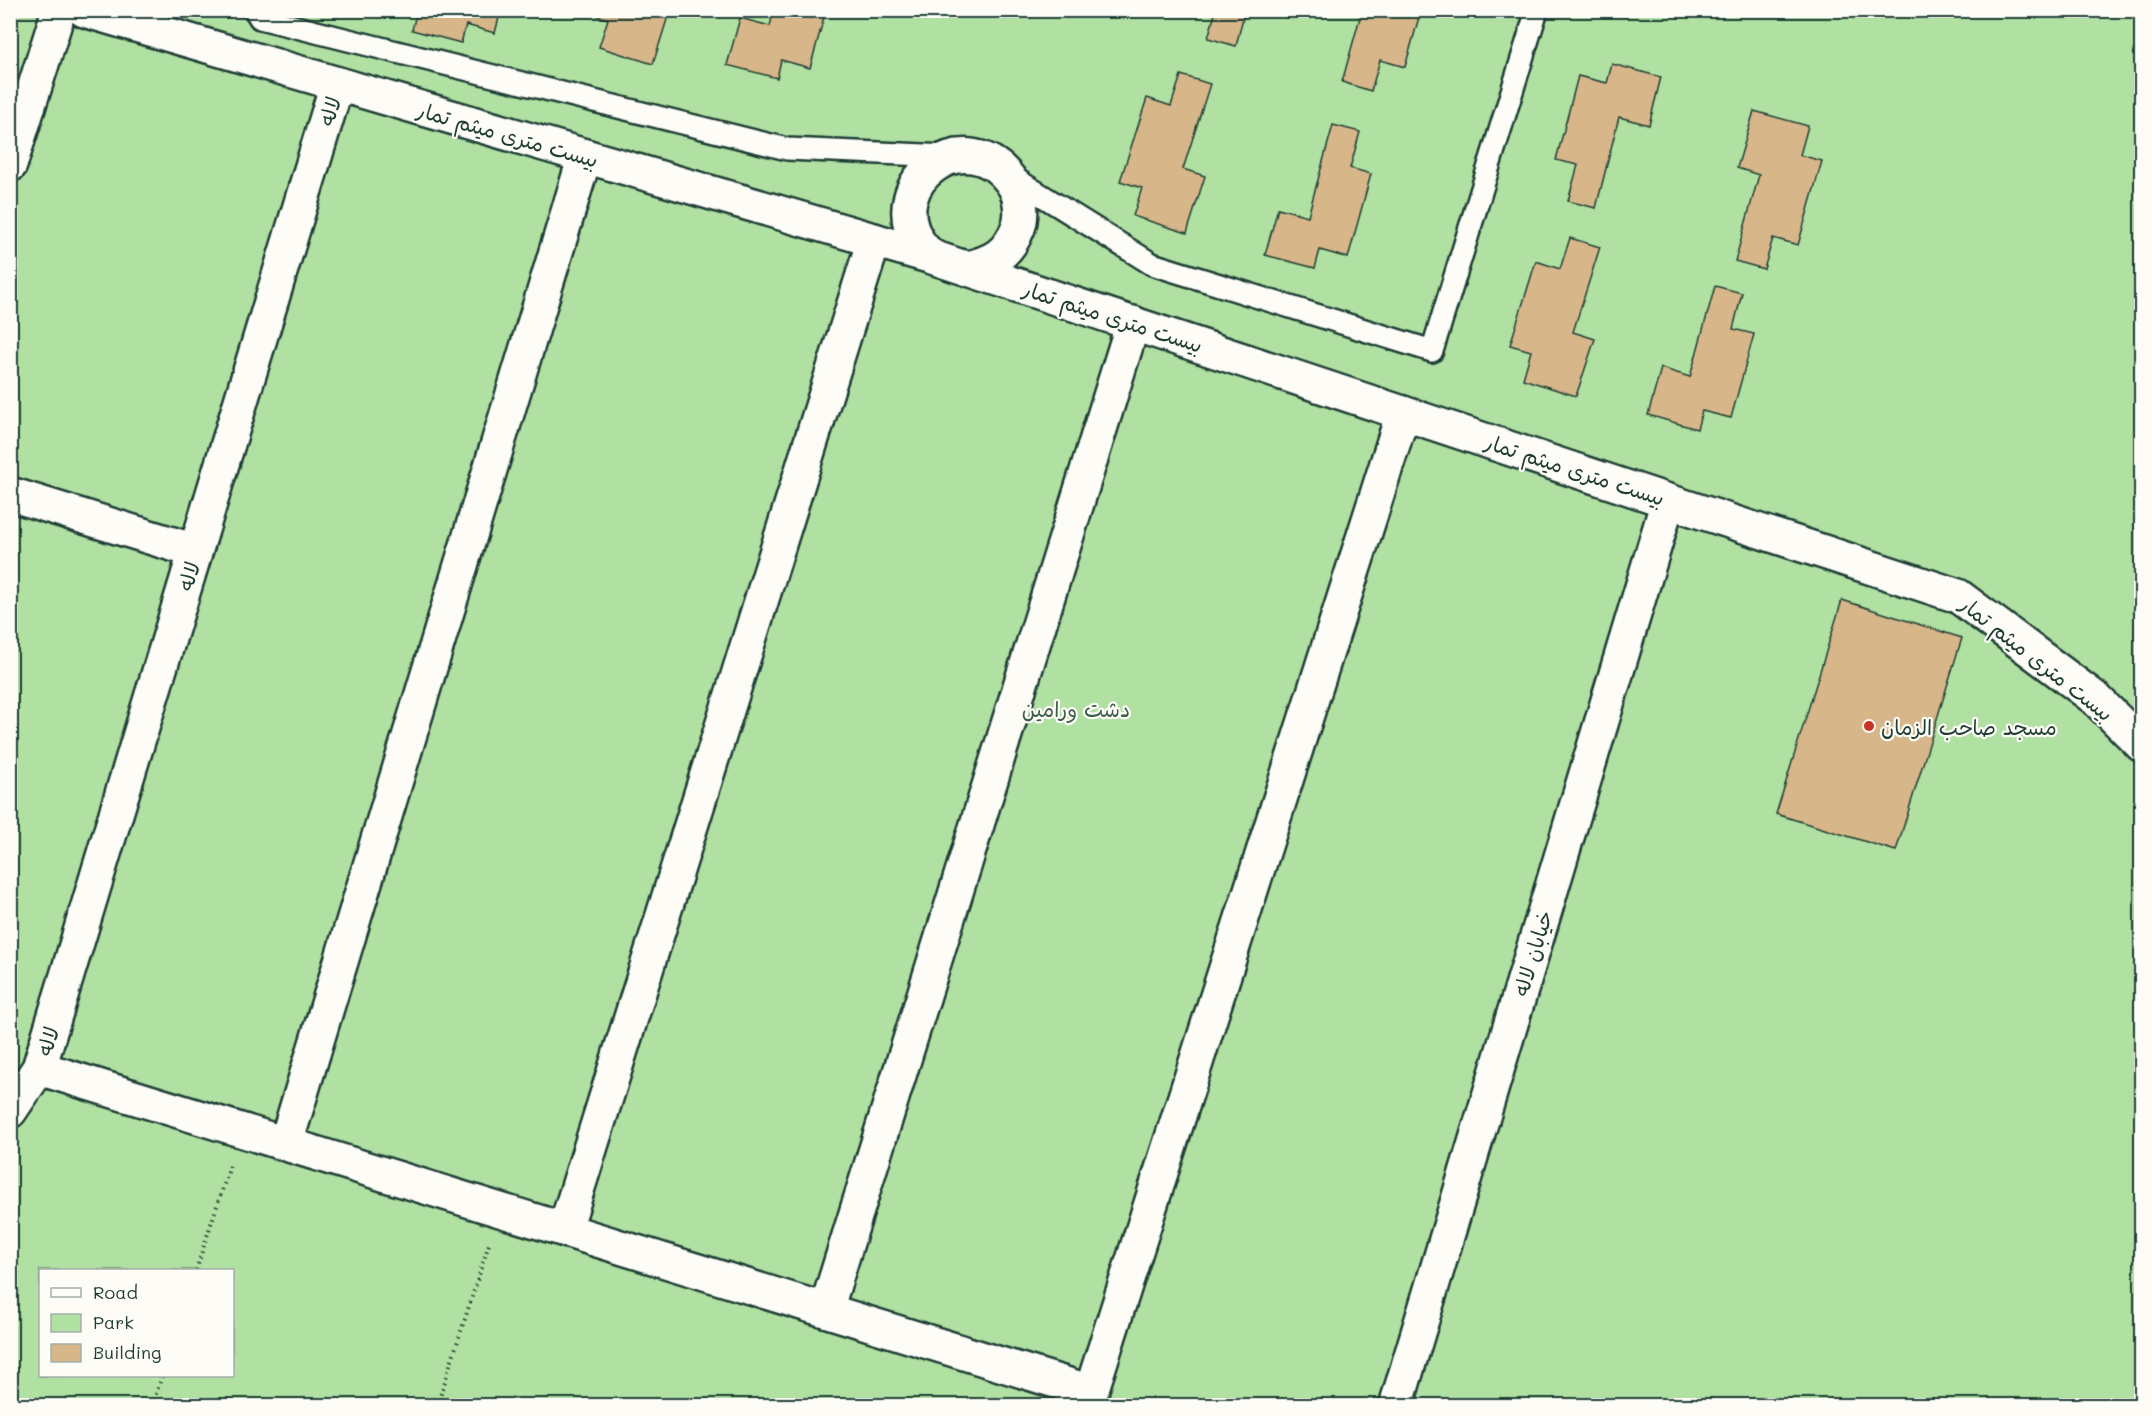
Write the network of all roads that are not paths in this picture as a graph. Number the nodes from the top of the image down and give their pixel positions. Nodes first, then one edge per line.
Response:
1 (59, 10) edge
2 (84, 10) edge
3 (255, 10) edge
4 (1538, 10) edge
5 (337, 84) junction
6 (585, 156) junction
7 (955, 156) junction
8 (10, 165) edge
9 (1005, 173) junction
10 (874, 240) junction
11 (932, 257) junction
12 (967, 268) junction
13 (1133, 323) junction
14 (1403, 413) junction
15 (10, 494) edge
16 (1668, 501) junction
17 (195, 551) junction
18 (2142, 745) edge
19 (39, 1068) junction
20 (10, 1111) edge
21 (286, 1143) junction
22 (565, 1229) junction
23 (826, 1310) junction
24 (1395, 1406) edge

1 - 8 street
2 - 5 street, بیست متری میثم تمار
3 - 7 lane
4 - 9 lane
5 - 6 street, بیست متری میثم تمار
5 - 17 street, لاله
6 - 10 street, بیست متری میثم تمار
6 - 21 street
7 - 9 street
7 - 11 street
9 - 12 street
10 - 11 street, بیست متری میثم تمار
10 - 22 street
11 - 12 street
12 - 13 street, بیست متری میثم تمار
13 - 14 street, بیست متری میثم تمار
13 - 23 street
14 - 16 street, بیست متری میثم تمار
14 - 23 street
15 - 17 street
16 - 18 street, بیست متری میثم تمار
16 - 24 street, خیابان لاله
17 - 19 street, لاله
19 - 20 street, لاله
19 - 21 street
21 - 22 street
22 - 23 street

